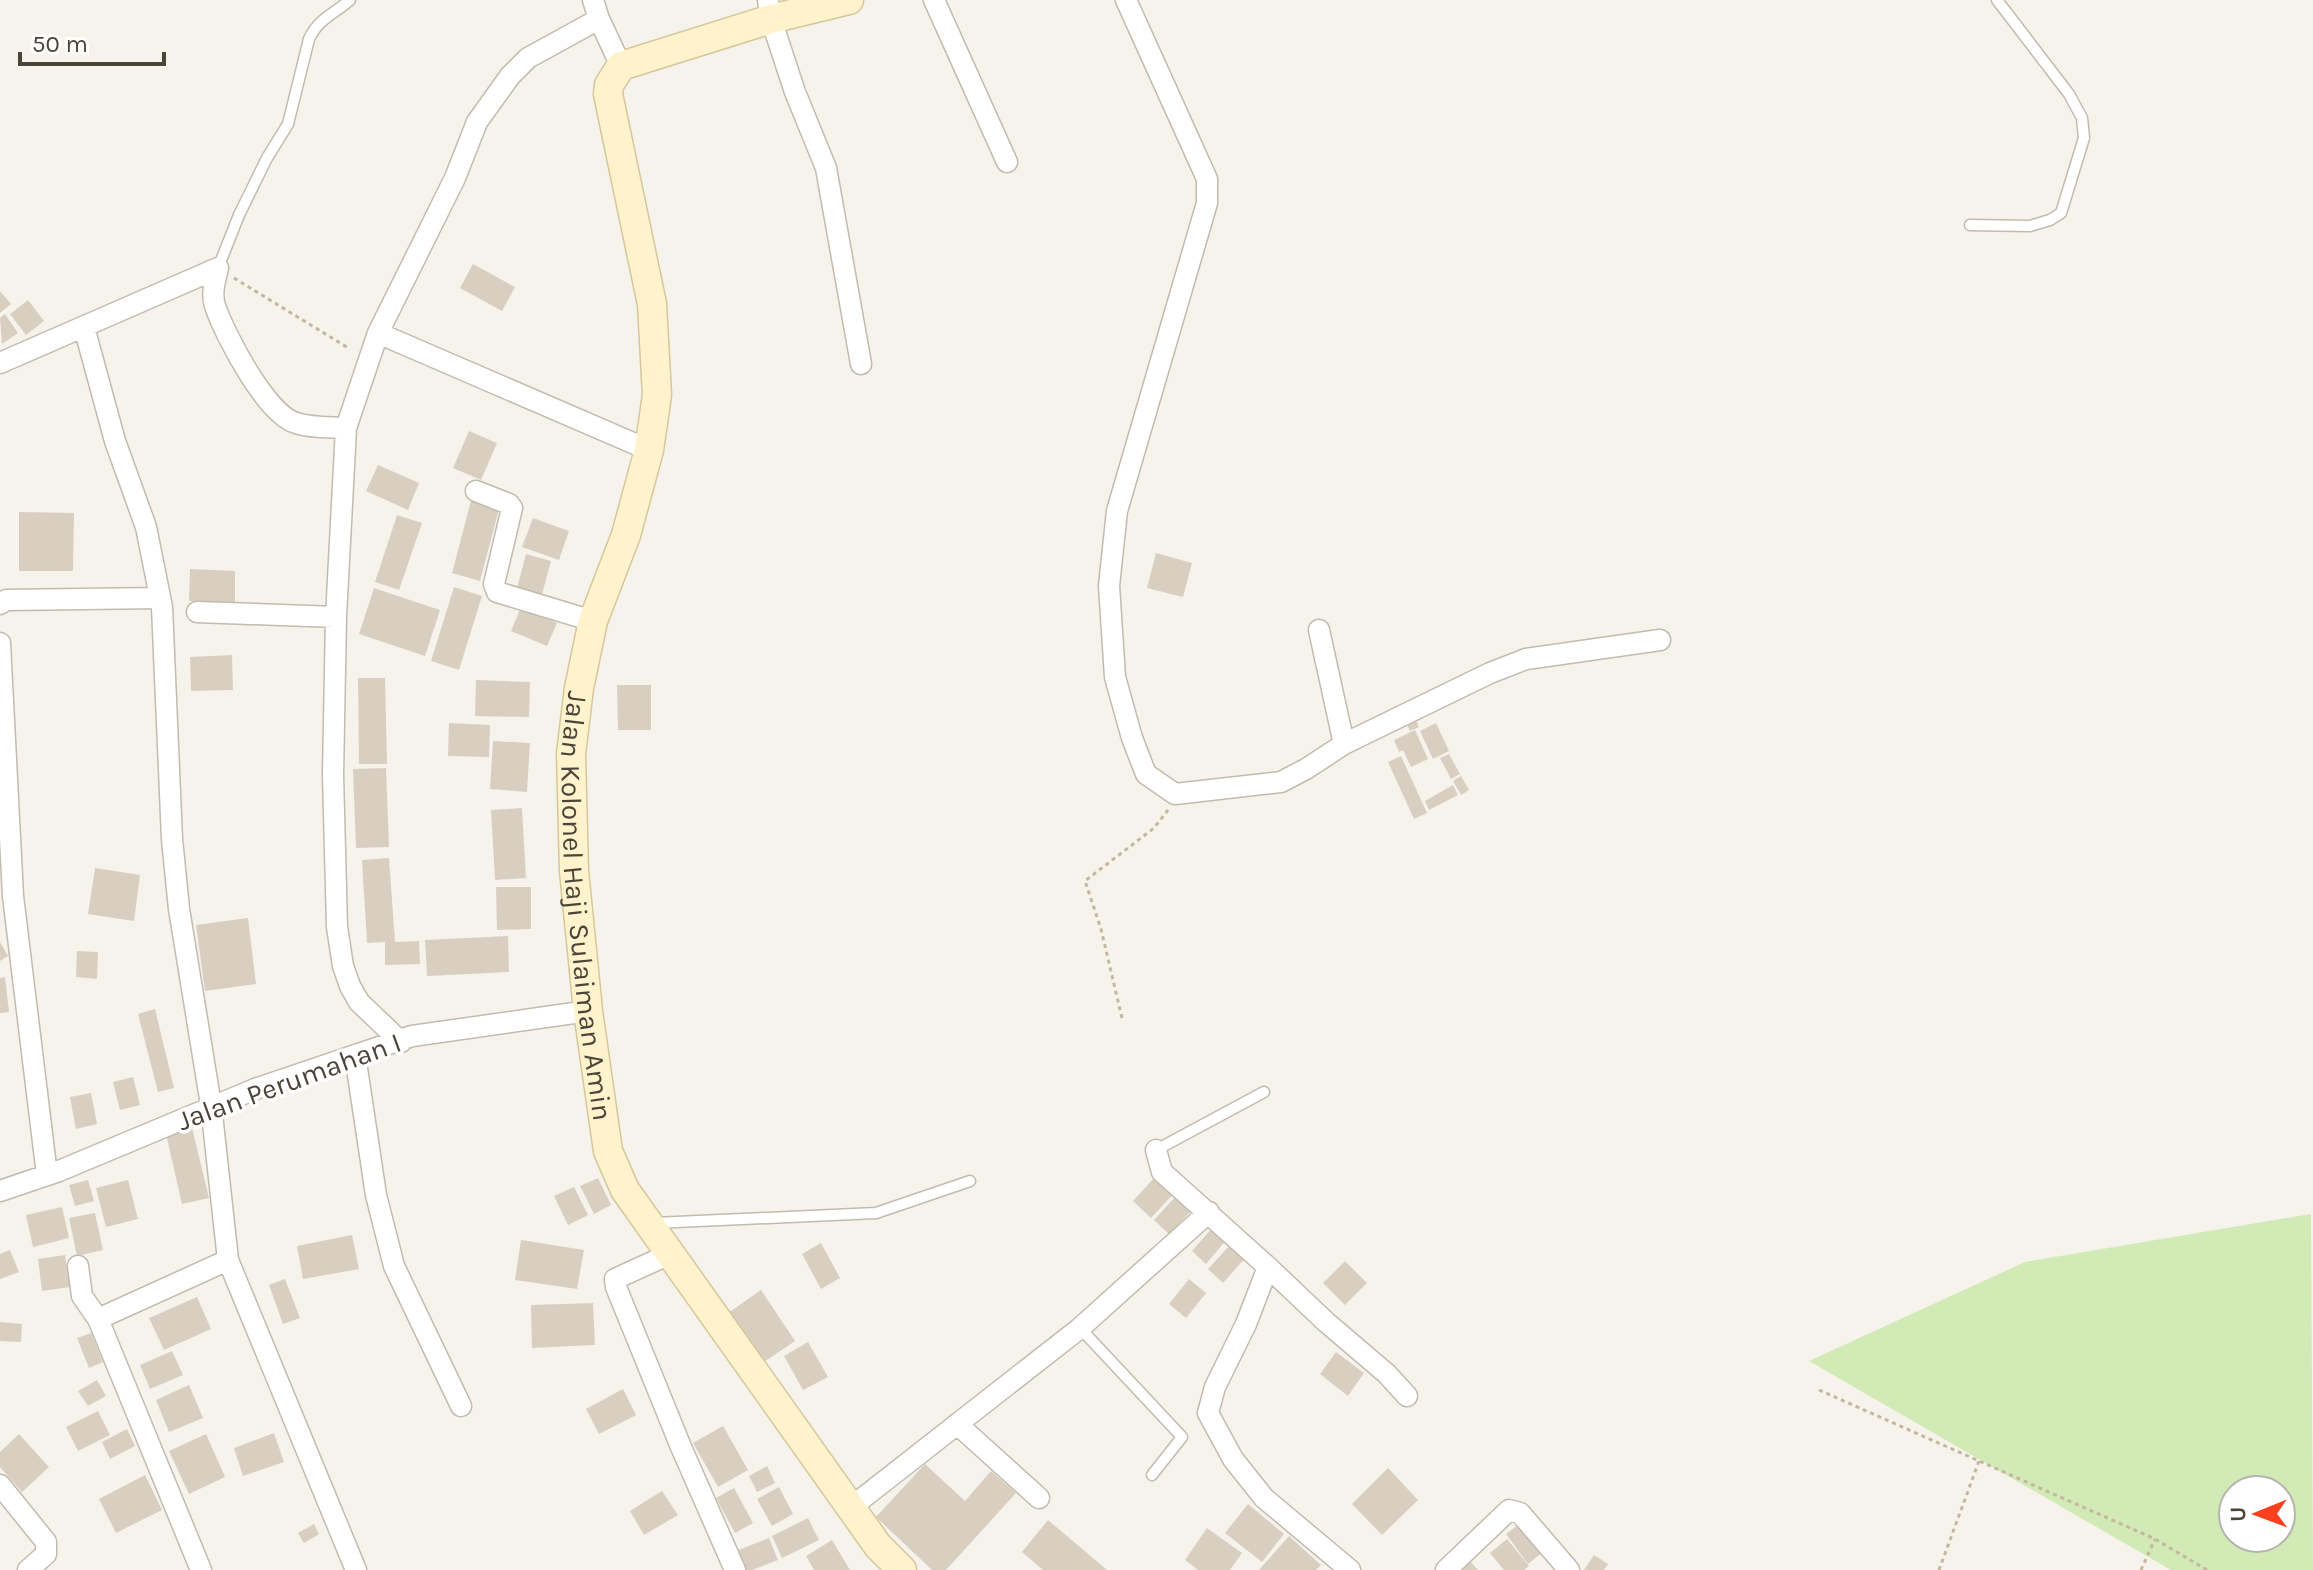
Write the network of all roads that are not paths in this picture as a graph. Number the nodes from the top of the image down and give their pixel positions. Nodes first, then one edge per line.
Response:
1 (350, 0) edge
2 (849, 0) edge
3 (934, 0) edge
4 (1126, 0) edge
5 (1997, 0) edge
6 (596, 10) edge
7 (769, 10) edge
8 (621, 66) junction
9 (1007, 162) dead end
10 (1970, 225) dead end
11 (218, 268) junction
12 (84, 327) junction
13 (378, 333) junction
14 (0, 363) edge
15 (861, 364) dead end
16 (346, 428) junction
17 (649, 450) junction
18 (476, 491) dead end
19 (160, 598) junction
20 (0, 604) edge
21 (197, 612) dead end
22 (336, 617) junction
23 (593, 621) junction
24 (1319, 630) dead end
25 (1660, 640) dead end
26 (0, 643) edge
27 (1344, 744) junction
28 (588, 1011) junction
29 (401, 1042) junction
30 (355, 1055) junction
31 (1264, 1092) dead end
32 (211, 1105) junction
33 (1156, 1150) joint
34 (47, 1175) junction
35 (970, 1181) dead end
36 (0, 1191) edge
37 (1209, 1212) junction
38 (651, 1223) junction
39 (672, 1253) junction
40 (228, 1260) junction
41 (78, 1266) dead end
42 (1268, 1267) junction
43 (98, 1319) junction
44 (1080, 1328) junction
45 (1407, 1396) dead end
46 (461, 1406) dead end
47 (957, 1424) junction
48 (1152, 1475) dead end
49 (0, 1485) edge
50 (1039, 1498) dead end
51 (850, 1508) junction
52 (28, 1570) edge
53 (201, 1570) edge
54 (356, 1570) edge
55 (735, 1570) edge
56 (902, 1570) edge
57 (1350, 1570) edge
58 (1446, 1570) edge
59 (1569, 1570) edge

1 - 11 lane
2 - 7 street
3 - 9 street
4 - 27 street
5 - 10 lane
6 - 8 street
6 - 13 street
7 - 8 street
7 - 15 street
8 - 17 street, Jalan Kolonel Haji Sulaiman Amin
11 - 12 street
11 - 16 street
12 - 14 street
12 - 19 street
13 - 16 street
13 - 17 street
16 - 22 street
17 - 23 street, Jalan Kolonel Haji Sulaiman Amin
18 - 23 street
19 - 20 street
19 - 32 street
21 - 22 street
22 - 29 street
23 - 28 street, Jalan Kolonel Haji Sulaiman Amin
24 - 27 street
25 - 27 street
26 - 34 street
28 - 29 street, Jalan Perumahan I
28 - 38 street, Jalan Kolonel Haji Sulaiman Amin
29 - 30 street, Jalan Perumahan I
30 - 32 street, Jalan Perumahan I
30 - 46 street
31 - 33 lane
32 - 34 street, Jalan Perumahan I
32 - 40 street
33 - 37 street
34 - 36 street, Jalan Perumahan I
35 - 38 lane
37 - 42 street
37 - 44 street
38 - 39 street, Jalan Kolonel Haji Sulaiman Amin
39 - 51 street, Jalan Kolonel Haji Sulaiman Amin
39 - 55 street
40 - 43 street
40 - 54 street
41 - 43 street
42 - 45 street
42 - 57 street
43 - 53 street
44 - 47 street
44 - 48 lane
47 - 50 street
47 - 51 street
49 - 52 street
51 - 56 street, Jalan Kolonel Haji Sulaiman Amin
58 - 59 street

